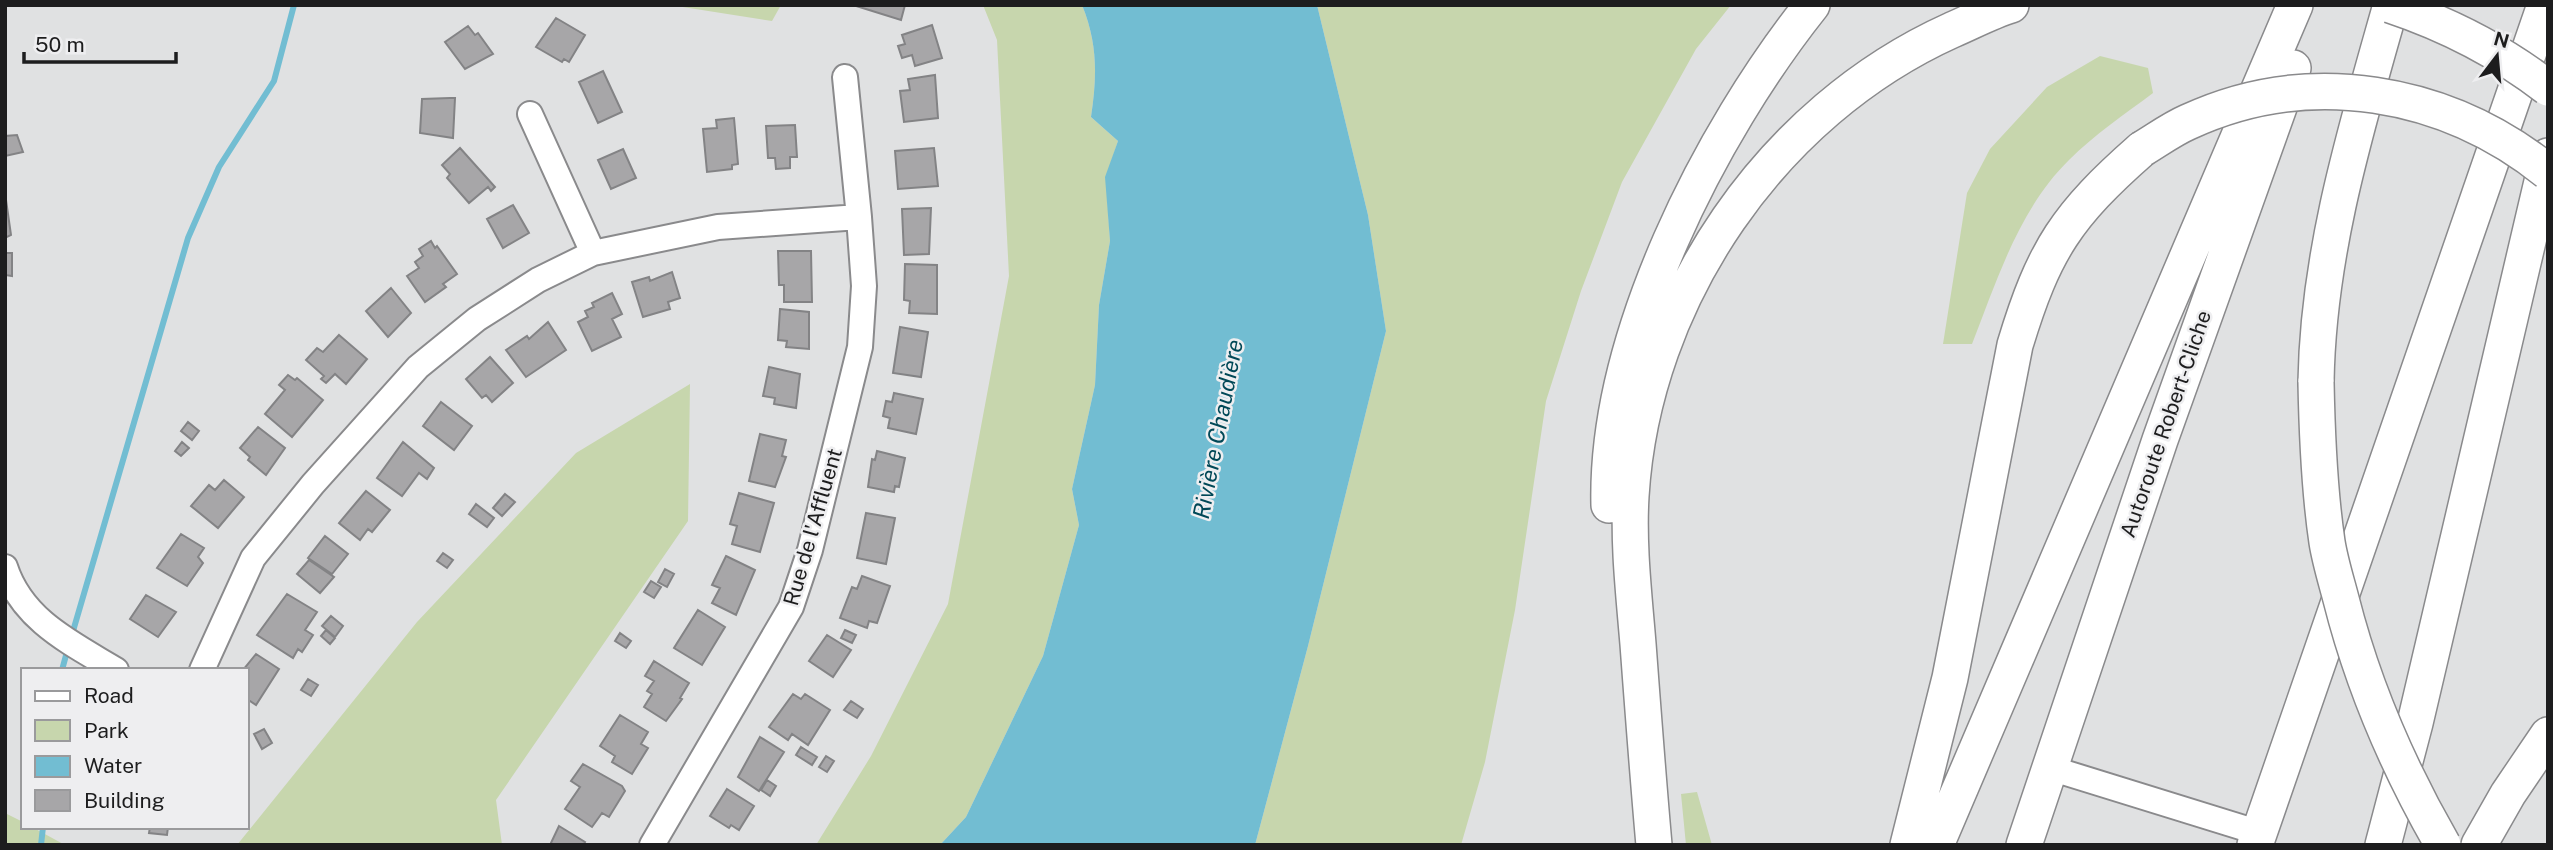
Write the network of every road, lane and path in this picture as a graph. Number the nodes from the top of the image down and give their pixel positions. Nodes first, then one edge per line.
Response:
1 (1812, 5) edge
2 (2011, 5) edge
3 (2295, 5) edge
4 (2316, 5) edge
5 (2390, 5) edge
6 (2545, 6) edge
7 (845, 77) dead end
8 (2548, 88) edge
9 (530, 114) dead end
10 (2548, 156) edge
11 (2548, 172) edge
12 (859, 217) junction
13 (593, 253) junction
14 (5, 567) edge
15 (113, 668) edge
16 (203, 668) edge
17 (2548, 735) edge
18 (2050, 768) junction
19 (2258, 839) edge
20 (652, 845) edge
21 (1646, 845) edge
22 (1654, 845) edge
23 (1908, 845) edge
24 (1936, 845) edge
25 (2024, 845) edge
26 (2383, 845) edge
27 (2443, 845) edge
28 (2479, 845) edge

1 - 21 highway
2 - 22 highway
3 - 24 highway
4 - 18 highway, Autoroute Robert-Cliche
5 - 8 highway, bridge
5 - 27 highway, bridge
6 - 19 highway
7 - 12 street, Rue de l'Affluent
9 - 13 street
10 - 26 highway
11 - 23 highway, bridge
12 - 13 street
12 - 20 street, Rue de l'Affluent
13 - 16 street
14 - 15 street
17 - 28 highway
18 - 19 street
18 - 25 highway, Autoroute Robert-Cliche

